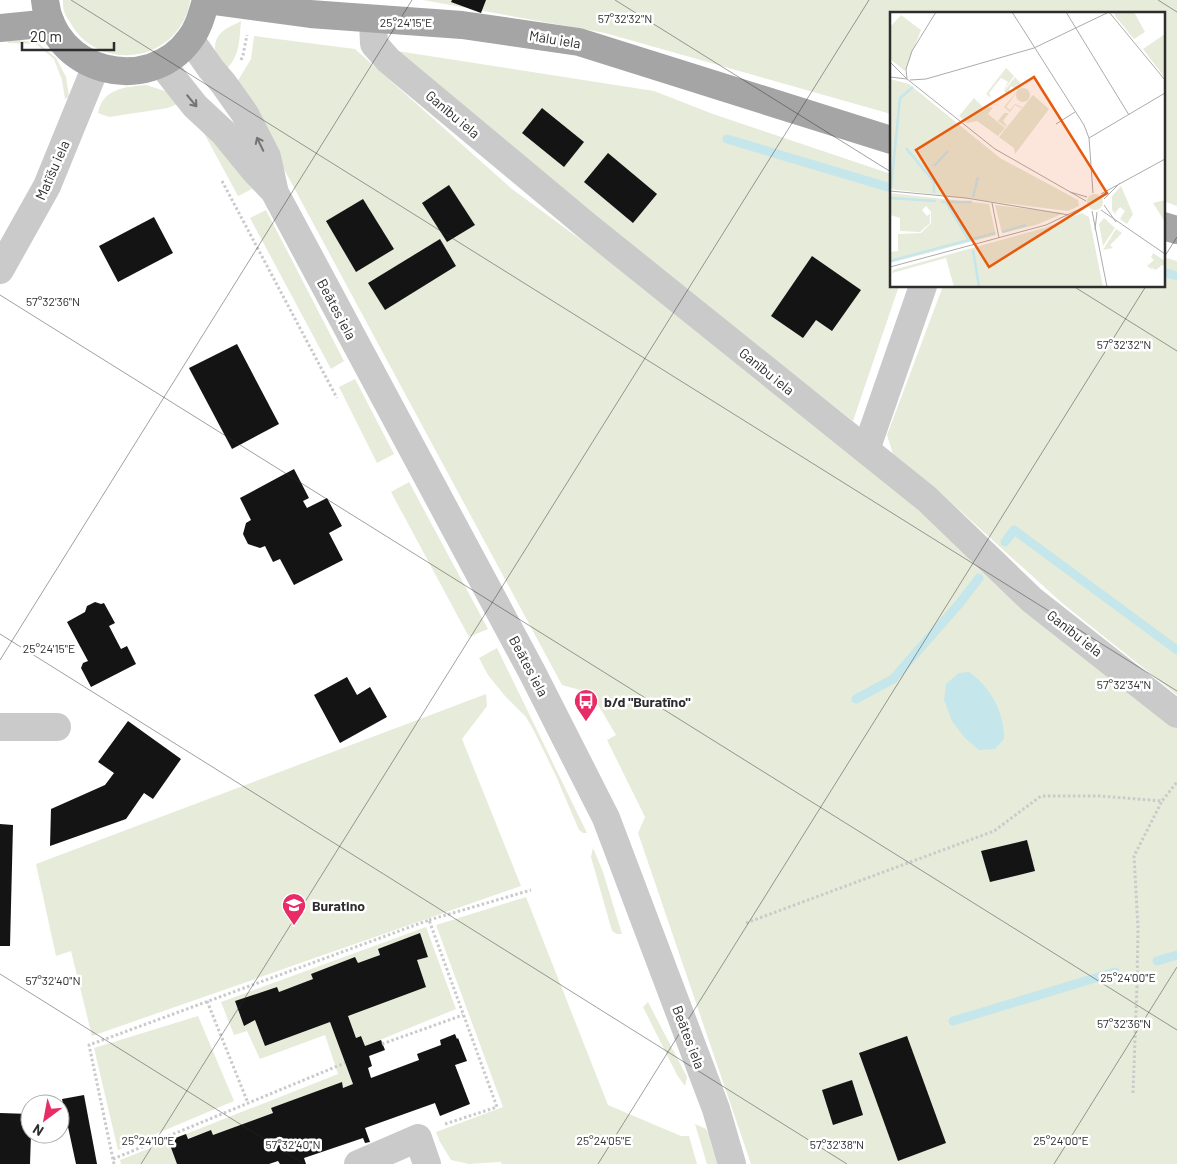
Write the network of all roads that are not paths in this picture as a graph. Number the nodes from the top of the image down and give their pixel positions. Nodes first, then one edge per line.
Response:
1 (206, 0) edge
2 (48, 12) edge
3 (372, 20) junction
4 (0, 28) edge
5 (190, 39) junction
6 (161, 63) junction
7 (96, 66) junction
8 (890, 140) edge
9 (274, 191) junction
10 (1164, 226) edge
11 (1177, 230) edge
12 (0, 270) edge
13 (923, 288) edge
14 (866, 450) junction
15 (1177, 714) edge
16 (0, 727) edge
17 (57, 727) dead end
18 (358, 1164) edge
19 (427, 1164) edge
20 (732, 1164) edge

1 - 3 main road, Mālu iela
1 - 5 main road
2 - 4 main road
2 - 7 main road
3 - 8 main road, Mālu iela
3 - 14 street, Ganību iela
5 - 6 main road
9 -> 5 street, Beātes iela
6 - 7 main road
6 -> 9 street, Beātes iela
7 - 12 street, Matīšu iela
9 - 20 street, Beātes iela
10 - 11 main road
13 - 14 street
14 - 15 street, Ganību iela
16 - 17 street
18 - 19 street

